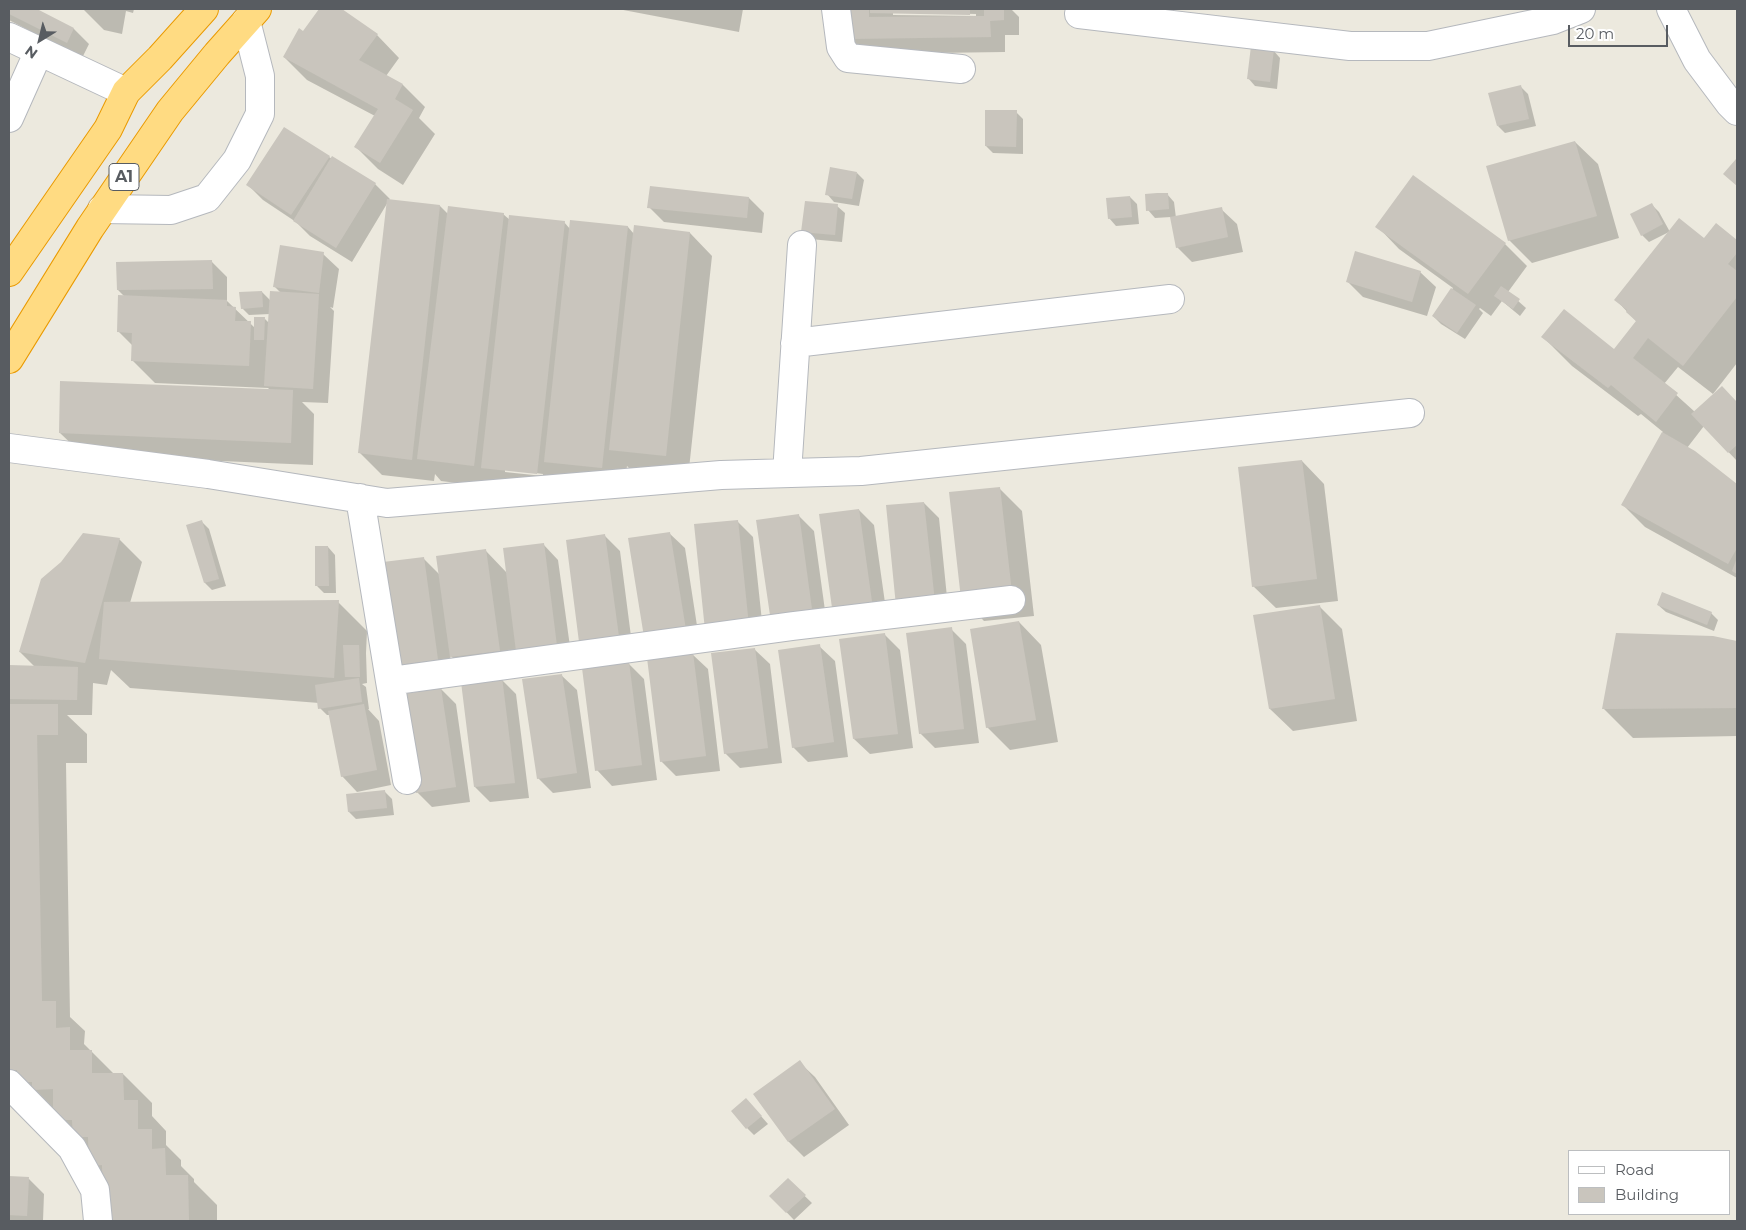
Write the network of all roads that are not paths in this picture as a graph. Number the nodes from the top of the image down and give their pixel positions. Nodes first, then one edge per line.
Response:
1 (204, 9) edge
2 (836, 9) edge
3 (1581, 9) edge
4 (1671, 9) edge
5 (1079, 14) dead end
6 (251, 15) edge
7 (9, 37) edge
8 (39, 51) junction
9 (961, 69) dead end
10 (126, 92) junction
11 (1737, 111) edge
12 (9, 118) edge
13 (102, 209) junction
14 (802, 245) dead end
15 (9, 272) edge
16 (1170, 299) dead end
17 (795, 343) junction
18 (9, 359) edge
19 (1410, 413) dead end
20 (9, 448) edge
21 (787, 473) junction
22 (360, 498) junction
23 (1010, 600) dead end
24 (390, 681) junction
25 (408, 780) dead end
26 (9, 1084) edge
27 (98, 1221) edge

1 - 10 highway, A1
2 - 9 street
3 - 5 street
4 - 11 street
6 - 13 highway, A1
6 - 13 street
7 - 8 street
8 - 10 street
8 - 12 street
10 - 15 highway, A1
13 - 18 highway, A1
14 - 17 street
16 - 17 street
17 - 21 street
19 - 21 street
20 - 22 street
21 - 22 street
22 - 24 street
23 - 24 street
24 - 25 street
26 - 27 street

